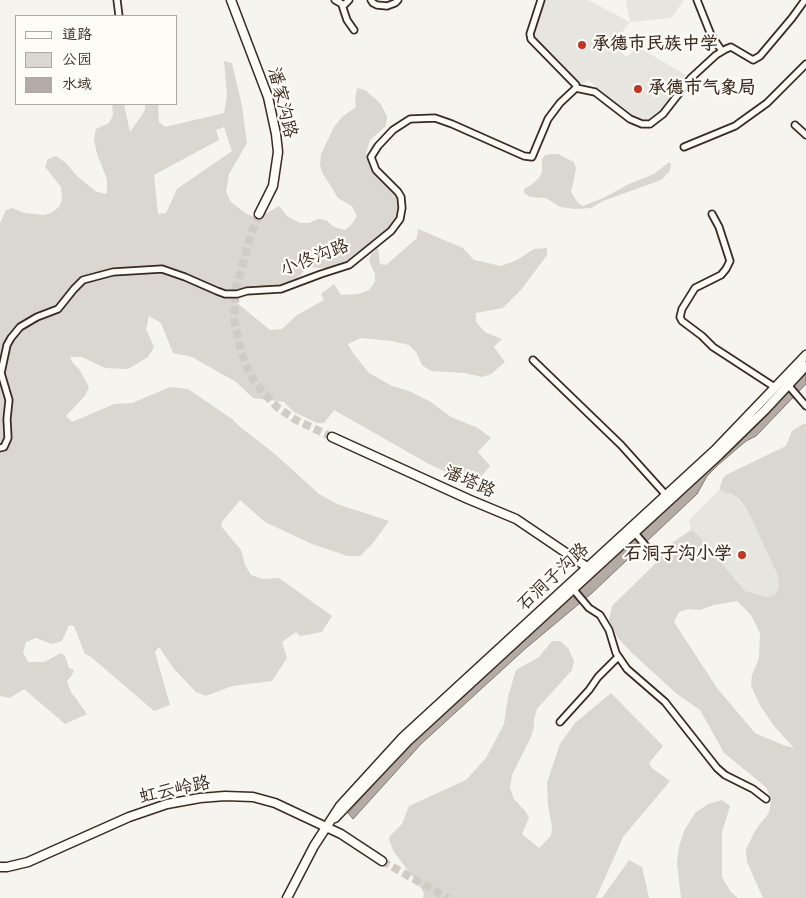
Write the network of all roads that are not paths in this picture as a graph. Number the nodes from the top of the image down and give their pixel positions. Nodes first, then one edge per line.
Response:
1 (117, 0) edge
2 (231, 0) edge
3 (335, 0) edge
4 (349, 0) edge
5 (371, 0) edge
6 (398, 0) edge
7 (541, 0) edge
8 (697, 0) edge
9 (805, 0) edge
10 (342, 4) junction
11 (118, 15) edge
12 (354, 30) dead end
13 (722, 51) junction
14 (806, 64) edge
15 (576, 88) junction
16 (795, 125) dead end
17 (806, 135) edge
18 (684, 147) dead end
19 (259, 214) tunnel mouth
20 (712, 214) dead end
21 (806, 355) edge
22 (533, 360) dead end
23 (806, 366) edge
24 (789, 385) junction
25 (776, 388) junction
26 (806, 406) edge
27 (332, 437) tunnel mouth
28 (0, 448) edge
29 (666, 495) junction
30 (635, 533) junction
31 (651, 552) dead end
32 (587, 567) junction
33 (574, 590) junction
34 (618, 657) junction
35 (560, 722) dead end
36 (766, 799) dead end
37 (326, 826) junction
38 (382, 861) tunnel mouth
39 (0, 867) edge
40 (287, 898) edge

1 - 11 street
2 - 19 main road, 潘家沟路
3 - 10 street
4 - 10 street
5 - 6 street
7 - 15 street
8 - 13 street
9 - 13 street
10 - 12 street
13 - 15 street
14 - 18 street
15 - 28 street, 小佟沟路
16 - 17 street
20 - 25 street
21 - 25 main road, 石洞子沟路
22 - 29 street
23 - 24 main road, 石洞子沟路
24 - 26 street
24 - 30 main road, 石洞子沟路
25 - 29 main road, 石洞子沟路
27 - 32 main road, 潘塔路
29 - 32 main road, 石洞子沟路
30 - 31 street
30 - 33 main road, 石洞子沟路
32 - 37 main road, 石洞子沟路
33 - 34 street
33 - 37 main road, 石洞子沟路
34 - 35 street
34 - 36 street
37 - 38 main road, 虹云岭路
37 - 39 main road, 虹云岭路
37 - 40 main road, 石洞子沟路

